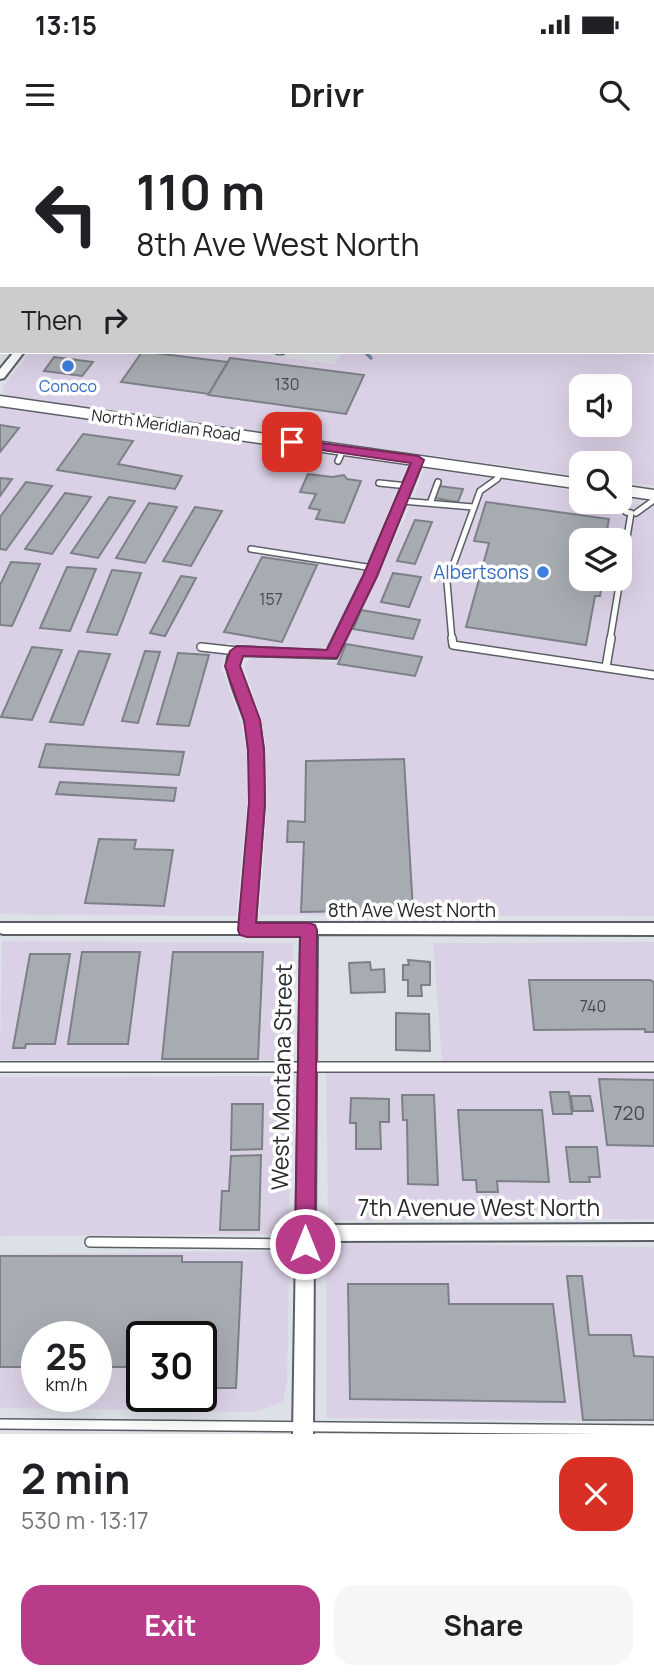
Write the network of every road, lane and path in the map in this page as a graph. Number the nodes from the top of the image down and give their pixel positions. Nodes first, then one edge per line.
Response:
1 (17, 354) edge
2 (0, 376) edge
3 (0, 401) edge
4 (418, 460) junction
5 (501, 472) junction
6 (379, 482) dead end
7 (438, 482) dead end
8 (569, 482) edge
9 (408, 486) junction
10 (632, 493) edge
11 (654, 498) edge
12 (401, 501) junction
13 (431, 501) junction
14 (473, 507) junction
15 (636, 513) dead end
16 (631, 514) edge
17 (251, 549) dead end
18 (373, 568) junction
19 (201, 647) dead end
20 (237, 651) junction
21 (606, 667) junction
22 (654, 675) edge
23 (1, 928) edge
24 (654, 929) edge
25 (247, 930) junction
26 (309, 930) junction
27 (0, 1067) edge
28 (654, 1067) edge
29 (307, 1068) junction
30 (654, 1232) edge
31 (305, 1238) junction
32 (90, 1242) dead end
33 (0, 1423) edge
34 (654, 1430) edge
35 (303, 1431) edge

1 - 2 street
3 - 4 street, North Meridian Road
4 - 5 street, North Meridian Road
4 - 9 street
5 - 8 street, North Meridian Road
5 - 14 lane
6 - 9 lane
7 - 13 lane
9 - 12 street
10 - 11 street
11 - 15 lane
12 - 13 lane
12 - 18 street
13 - 14 lane
14 - 21 lane
16 - 21 lane
17 - 18 lane
18 - 20 street
19 - 20 lane
20 - 25 street
21 - 22 lane
23 - 25 street, 8th Ave West North
24 - 26 street, 8th Ave West North
25 - 26 street, 8th Ave West North
26 - 29 street, West Montana Street
27 - 29 lane
28 - 29 lane
29 - 31 street, West Montana Street
30 - 31 street, 7th Avenue West North
31 - 32 lane
31 - 35 street, West Montana Street
33 - 35 lane
34 - 35 lane

